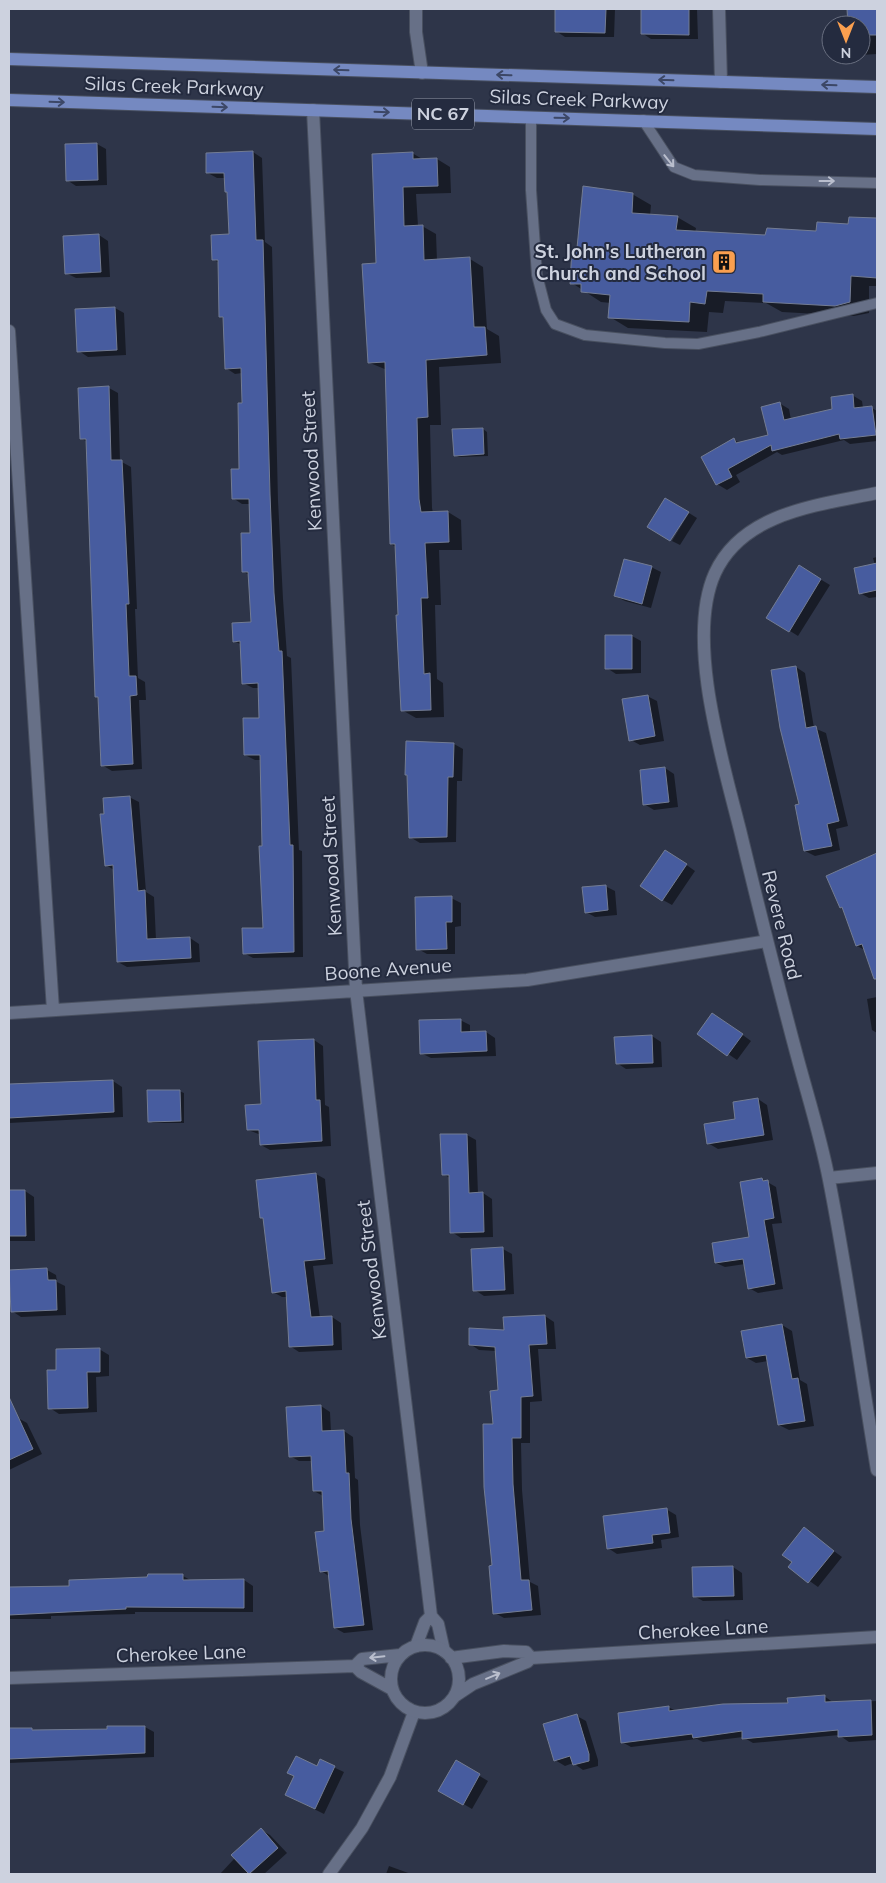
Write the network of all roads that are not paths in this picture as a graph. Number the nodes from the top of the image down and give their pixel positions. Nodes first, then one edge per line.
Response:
1 (416, 9) edge
2 (719, 9) edge
3 (9, 59) edge
4 (422, 72) junction
5 (721, 82) junction
6 (877, 87) edge
7 (9, 100) edge
8 (313, 110) junction
9 (530, 117) junction
10 (643, 120) junction
11 (877, 129) edge
12 (877, 183) edge
13 (877, 303) edge
14 (9, 331) edge
15 (877, 493) edge
16 (767, 942) junction
17 (356, 990) junction
18 (53, 1010) junction
19 (9, 1013) edge
20 (877, 1173) edge
21 (829, 1178) junction
22 (877, 1470) edge
23 (431, 1616) junction
24 (877, 1637) edge
25 (416, 1646) junction
26 (447, 1654) junction
27 (400, 1655) junction
28 (531, 1658) junction
29 (355, 1666) junction
30 (9, 1678) edge
31 (392, 1689) junction
32 (455, 1696) junction
33 (414, 1712) junction
34 (329, 1874) edge

1 - 4 street
2 - 5 street
4 -> 3 main road, Silas Creek Parkway / NC 67
5 -> 4 main road, Silas Creek Parkway / NC 67
6 -> 5 main road, Silas Creek Parkway / NC 67
7 -> 8 main road, Silas Creek Parkway / NC 67
8 -> 9 main road, Silas Creek Parkway / NC 67
8 - 17 street, Kenwood Street
9 -> 10 main road, Silas Creek Parkway / NC 67
9 - 13 lane
10 - 11 main road, Silas Creek Parkway / NC 67
10 -> 12 lane
14 - 18 street
15 - 16 street, Revere Road
16 - 17 street, Boone Avenue
16 - 21 street, Revere Road
17 - 18 street, Boone Avenue
17 - 23 street, Kenwood Street
18 - 19 street, Boone Avenue
20 - 21 street
21 - 22 street, Revere Road
23 - 25 street
23 - 26 street, Kenwood Street
24 - 28 street, Cherokee Lane
25 - 26 street
25 - 27 street
26 - 28 street, Cherokee Lane
26 - 32 street
27 -> 29 street, Cherokee Lane
27 - 31 street
32 -> 28 street, Cherokee Lane
29 - 30 street, Cherokee Lane
29 - 31 street
31 - 33 street
32 - 33 street
33 - 34 street

